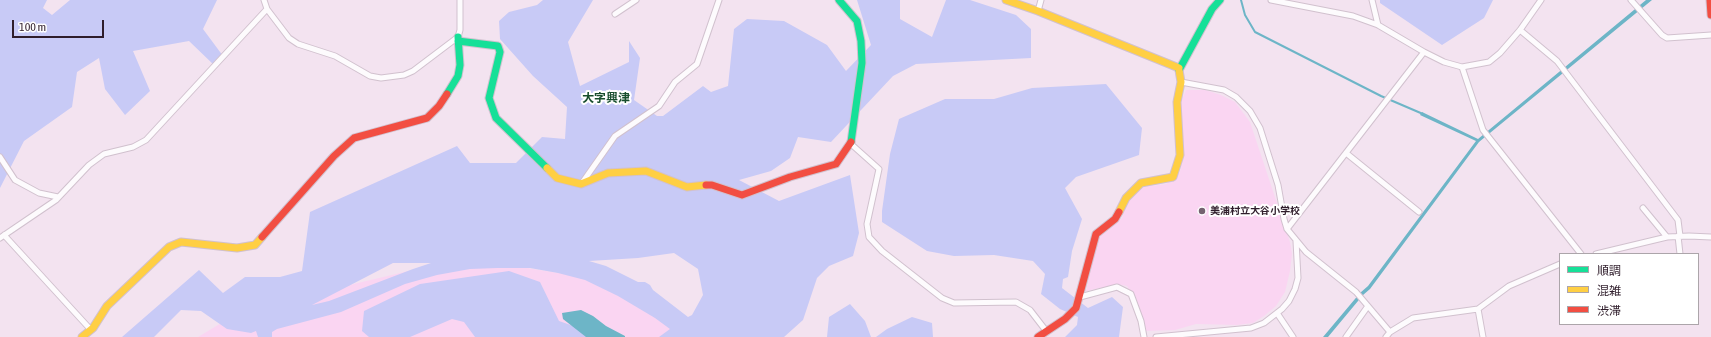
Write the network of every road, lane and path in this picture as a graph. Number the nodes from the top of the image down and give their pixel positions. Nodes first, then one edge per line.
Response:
1 (264, 0) edge
2 (460, 0) edge
3 (636, 0) edge
4 (719, 0) edge
5 (839, 0) edge
6 (1006, 0) edge
7 (1041, 0) edge
8 (1220, 0) edge
9 (1271, 0) edge
10 (1372, 0) edge
11 (1541, 0) edge
12 (1631, 0) edge
13 (1710, 0) edge
14 (267, 9) junction
15 (1038, 11) junction
16 (615, 14) dead end
17 (1711, 14) edge
18 (1378, 25) junction
19 (1520, 30) junction
20 (1711, 35) edge
21 (458, 39) junction
22 (1424, 52) junction
23 (1462, 67) junction
24 (1179, 68) junction
25 (1181, 82) junction
26 (851, 144) junction
27 (1346, 153) junction
28 (0, 157) edge
29 (581, 184) junction
30 (58, 197) junction
31 (1643, 208) dead end
32 (1419, 212) dead end
33 (1287, 229) junction
34 (2, 236) edge
35 (1679, 236) junction
36 (1667, 237) junction
37 (1711, 237) edge
38 (1295, 240) junction
39 (1580, 253) edge
40 (1600, 253) edge
41 (1680, 253) edge
42 (1559, 264) edge
43 (1080, 297) junction
44 (1368, 306) junction
45 (1478, 310) junction
46 (1277, 313) junction
47 (91, 330) junction
48 (1047, 332) junction
49 (1390, 332) junction
50 (82, 337) edge
51 (1038, 337) edge
52 (1144, 337) edge
53 (1156, 337) edge
54 (1293, 337) edge
55 (1346, 337) edge
56 (1386, 337) edge
57 (1483, 337) edge

1 - 14 street
2 - 21 street
3 - 16 street
4 - 29 street
5 - 26 street
6 - 15 street
7 - 15 street
8 - 24 street
9 - 18 street
10 - 18 street
11 - 19 street
12 - 20 street
13 - 17 street
14 - 21 street
14 - 30 street
15 - 24 street
18 - 22 street
19 - 23 street
19 - 35 street
21 - 29 street
21 - 47 street
22 - 23 street
22 - 27 street
23 - 39 street
24 - 25 street
25 - 33 street
25 - 43 street
26 - 29 street
26 - 48 street
27 - 32 street
27 - 33 street
28 - 30 street
30 - 34 street
31 - 36 street
33 - 38 street
34 - 47 street
35 - 36 street
35 - 37 street
35 - 41 street
36 - 40 street
38 - 44 street
38 - 46 street
42 - 45 street
43 - 48 street
43 - 52 street
44 - 49 street
44 - 55 street
45 - 49 street
45 - 57 street
46 - 53 street
46 - 54 street
47 - 50 street
48 - 51 street
49 - 56 street

